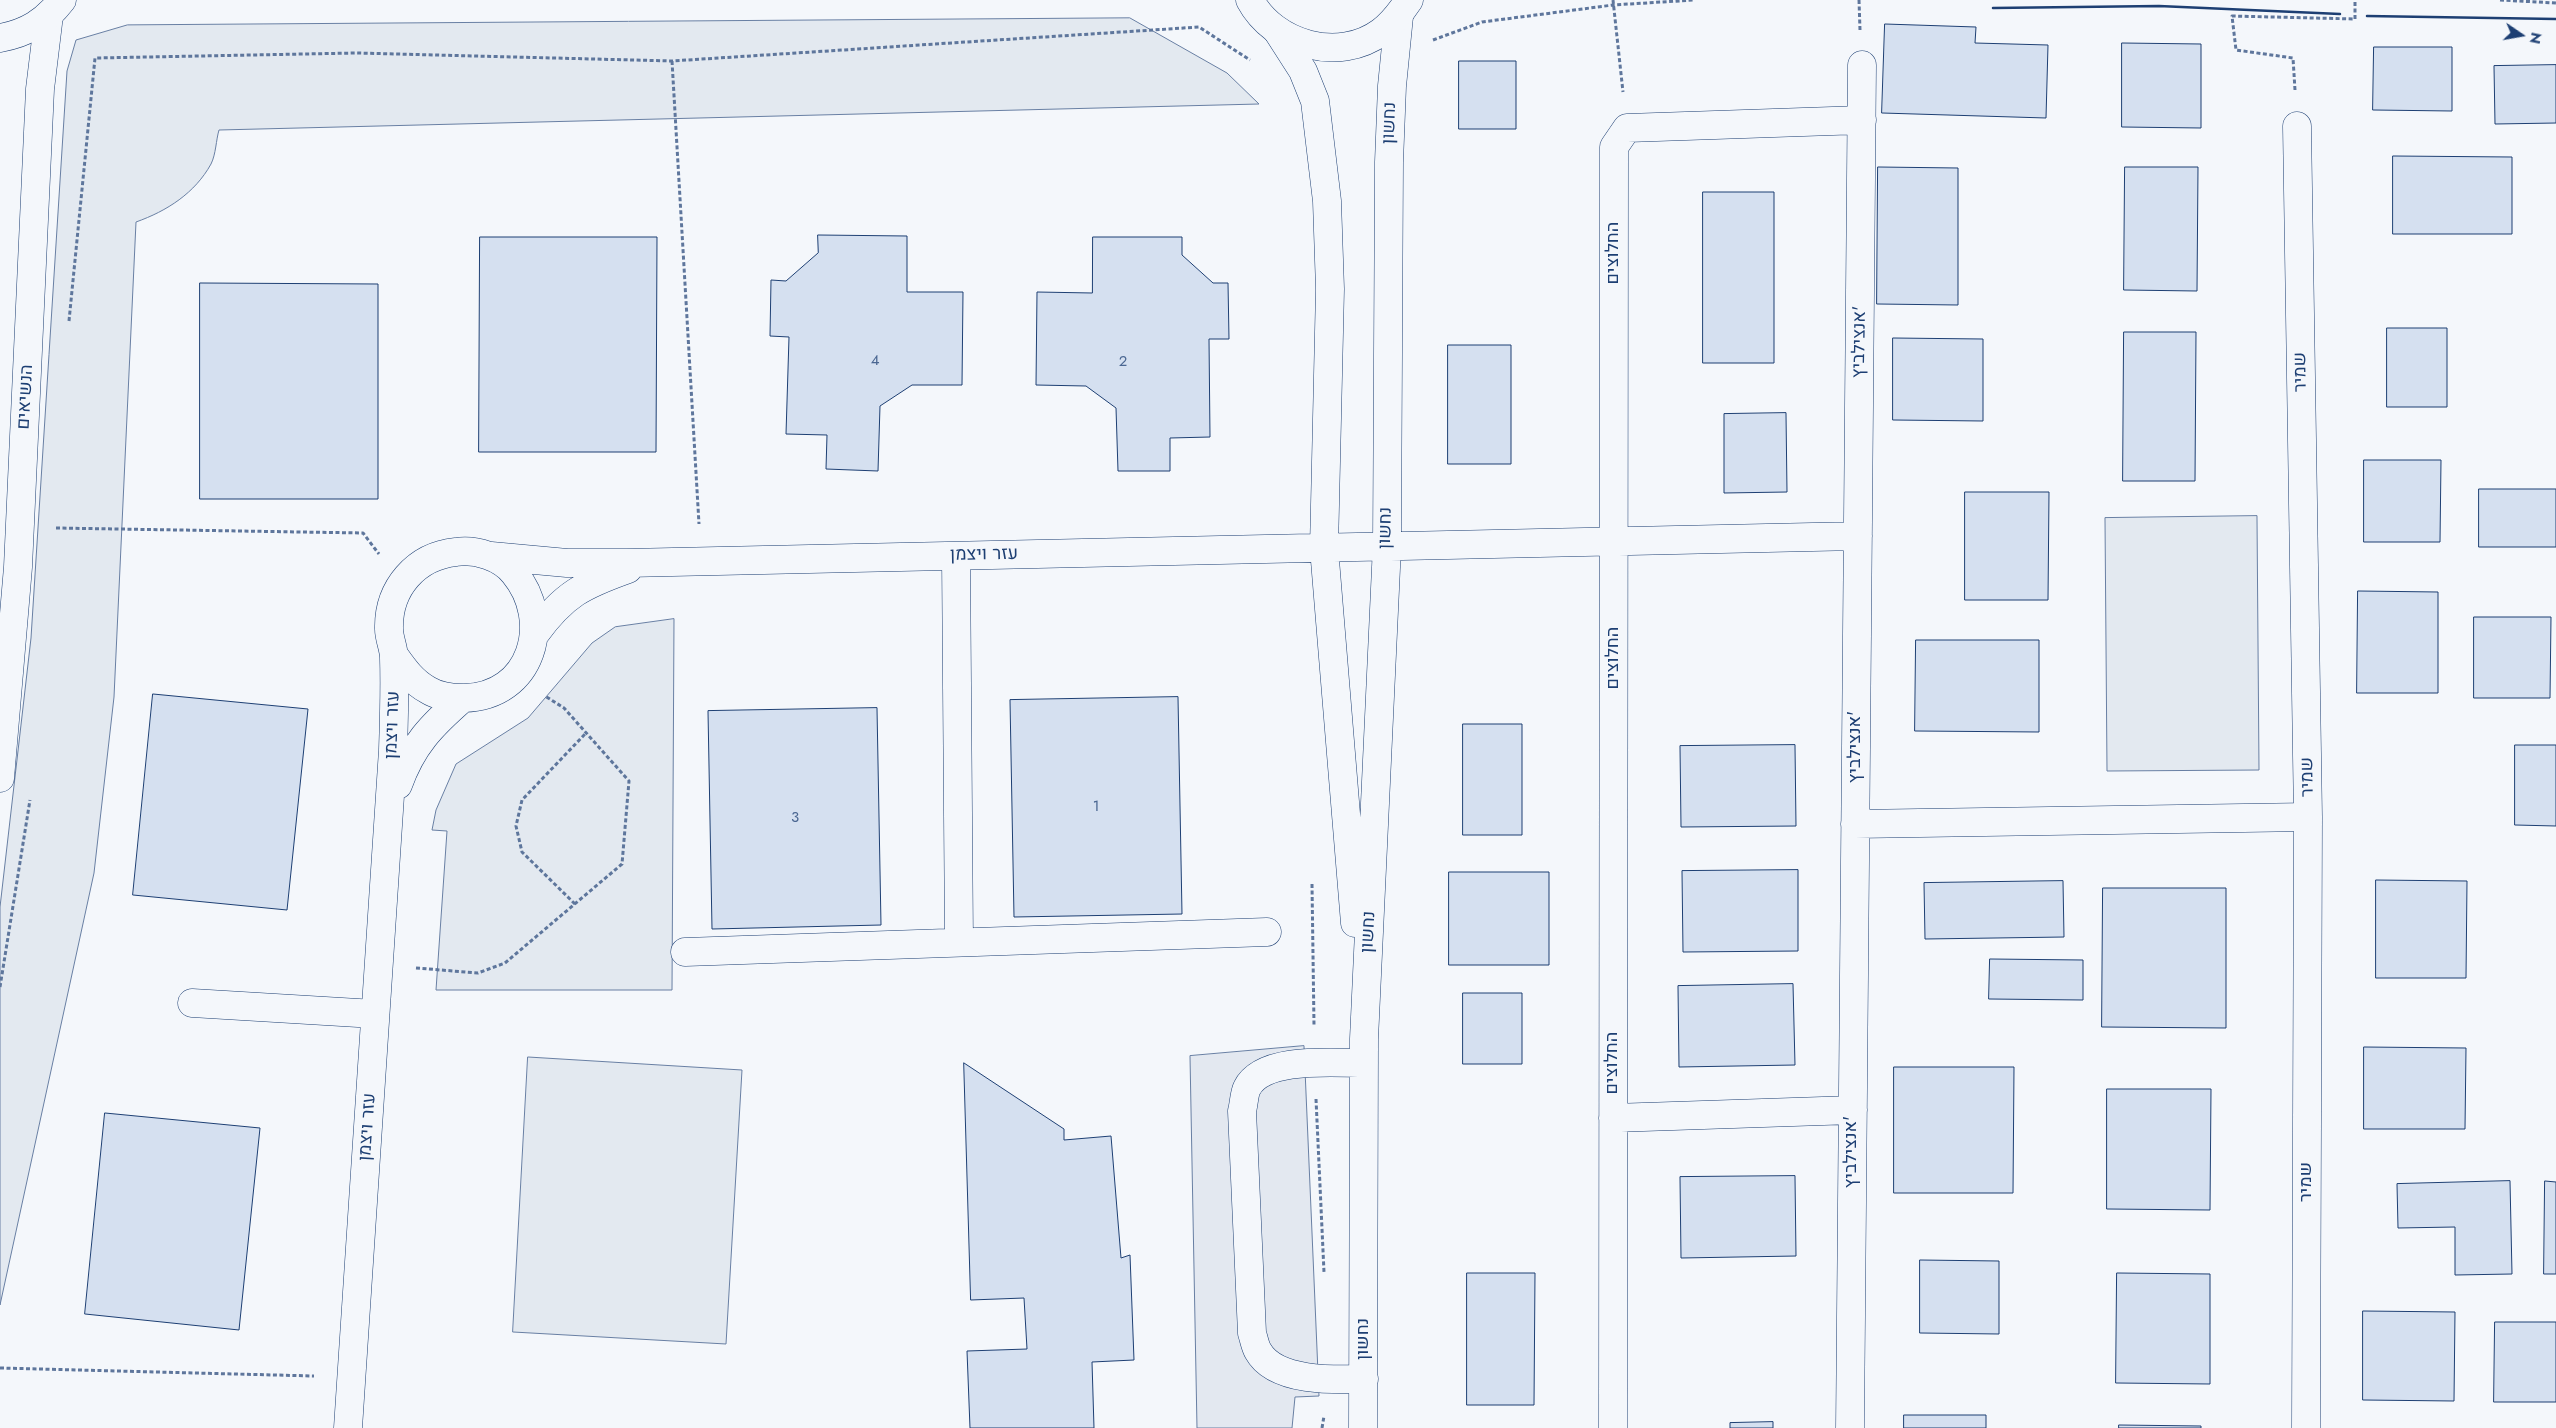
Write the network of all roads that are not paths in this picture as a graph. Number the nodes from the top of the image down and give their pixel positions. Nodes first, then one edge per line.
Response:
1 (1248, 2) edge
2 (59, 4) edge
3 (1408, 5) edge
4 (1278, 32) junction
5 (0, 38) edge
6 (1862, 65) dead end
7 (1862, 120) junction
8 (2297, 126) road end
9 (1858, 536) junction
10 (1614, 541) junction
11 (1386, 546) junction
12 (1324, 548) junction
13 (491, 556) junction
14 (956, 556) junction
15 (644, 563) junction
16 (535, 634) junction
17 (394, 655) junction
18 (463, 698) junction
19 (0, 778) edge
20 (2308, 817) junction
21 (1855, 824) junction
22 (388, 825) junction
23 (1267, 932) dead end
24 (960, 942) junction
25 (685, 952) dead end
26 (192, 1004) dead end
27 (375, 1014) junction
28 (1364, 1051) junction
29 (1853, 1110) junction
30 (1613, 1118) junction
31 (1364, 1379) junction
32 (348, 1428) edge
33 (1363, 1428) edge
34 (1613, 1428) edge
35 (1850, 1428) edge
36 (2306, 1428) edge

1 - 4 street
2 - 5 street
2 - 19 street, הנשיאים
3 - 4 street
3 - 11 street, נחשון
4 - 12 street, נחשון
6 - 7 street, אנצילביץ'
7 - 9 street, אנצילביץ'
7 - 10 street, החלוצים
8 - 20 street, שמיר
9 - 10 street, עזר ויצמן
9 - 21 street, אנצילביץ'
10 - 11 street, עזר ויצמן
10 - 30 street, החלוצים
11 - 12 street, עזר ויצמן
11 - 28 street, נחשון
12 - 14 street, עזר ויצמן
12 - 28 street, נחשון
13 - 15 street, עזר ויצמן
13 - 16 street
13 - 17 street
14 - 15 street, עזר ויצמן
14 - 24 street
15 - 16 street, עזר ויצמן
16 - 18 street
17 - 18 street
17 - 22 street, עזר ויצמן
18 - 22 street, עזר ויצמן
20 - 21 street
20 - 36 street, שמיר
21 - 29 street, אנצילביץ'
22 - 27 street, עזר ויצמן
23 - 24 street
24 - 25 street
26 - 27 street
27 - 32 street, עזר ויצמן
28 - 31 street, נחשון
28 - 31 street
29 - 30 street
29 - 35 street, אנצילביץ'
30 - 34 street, החלוצים
31 - 33 street, נחשון

